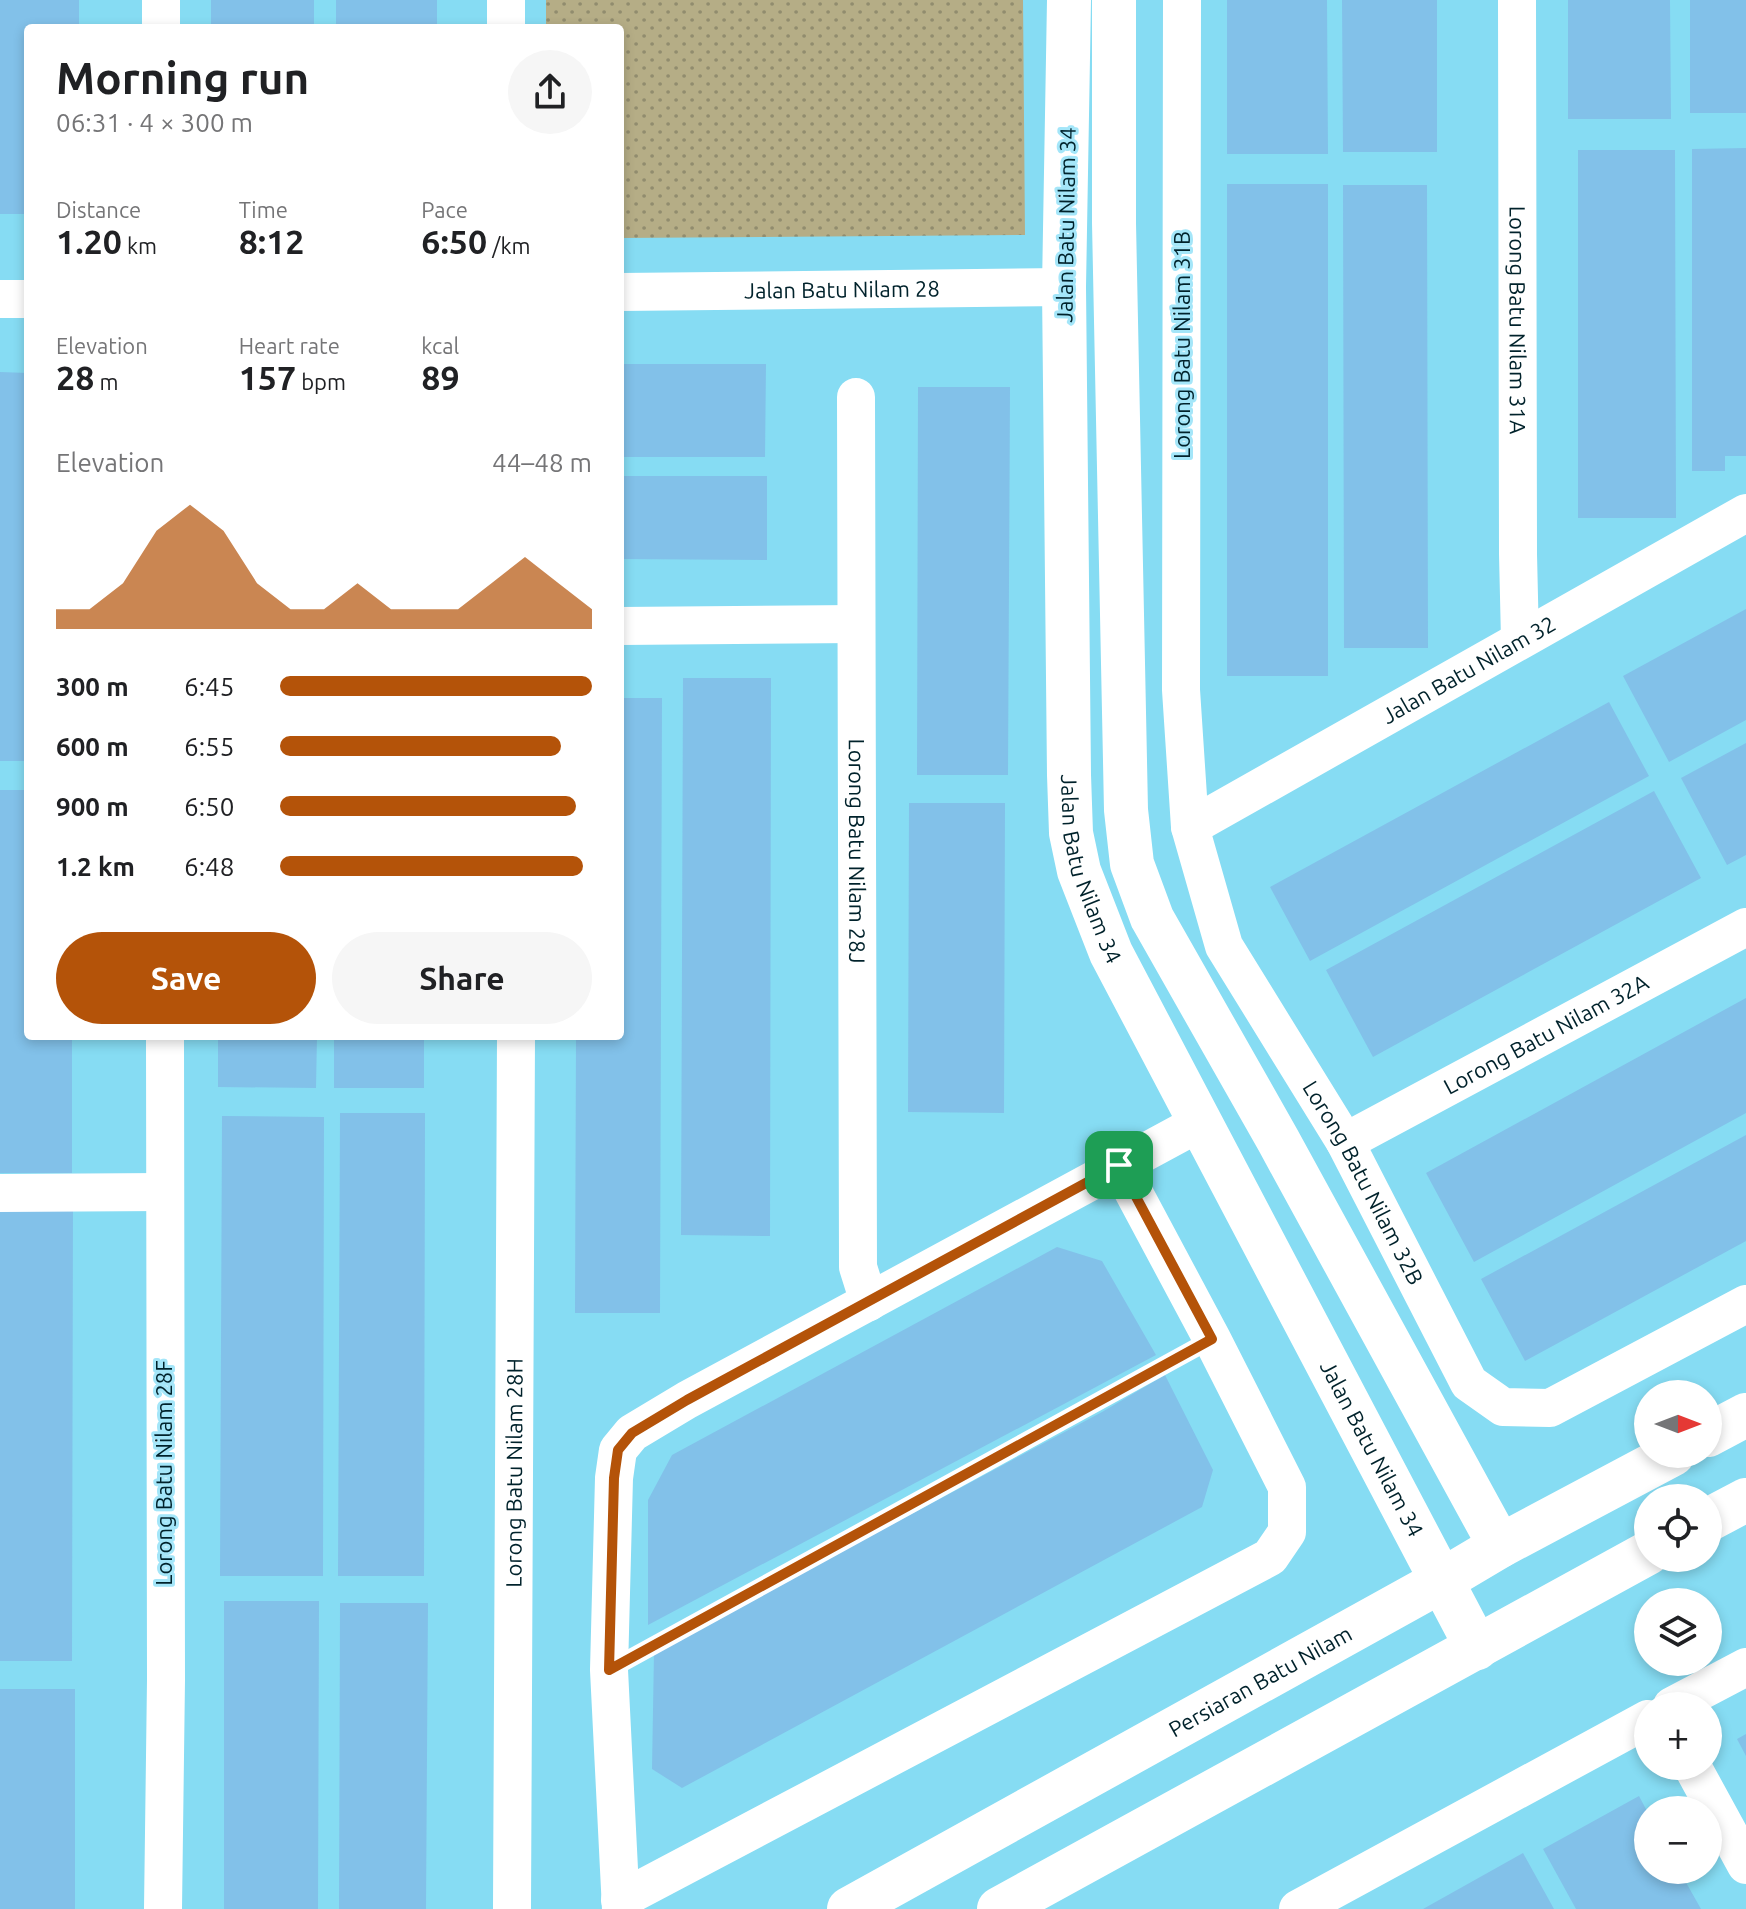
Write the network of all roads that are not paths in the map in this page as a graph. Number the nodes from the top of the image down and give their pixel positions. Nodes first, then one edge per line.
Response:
1 (161, 0) edge
2 (506, 0) edge
3 (1069, 0) edge
4 (1114, 0) edge
5 (1182, 0) edge
6 (1517, 0) edge
7 (161, 24) edge
8 (506, 24) edge
9 (1114, 223) junction
10 (1064, 287) junction
11 (624, 292) edge
12 (0, 299) edge
13 (24, 299) edge
14 (1119, 364) junction
15 (856, 397) dead end
16 (1746, 513) edge
17 (856, 624) junction
18 (624, 626) edge
19 (1520, 640) junction
20 (1181, 690) joint
21 (1190, 827) junction
22 (1746, 927) edge
23 (165, 1040) edge
24 (516, 1040) edge
25 (1224, 1046) junction
26 (1199, 1123) junction
27 (1278, 1140) junction
28 (1345, 1142) junction
29 (1119, 1165) junction
30 (164, 1192) junction
31 (0, 1193) edge
32 (869, 1302) junction
33 (1746, 1304) edge
34 (1212, 1339) junction
35 (1746, 1415) edge
36 (1722, 1428) edge
37 (1647, 1468) edge
38 (1746, 1500) edge
39 (1722, 1513) edge
40 (1500, 1546) junction
41 (1634, 1561) edge
42 (1441, 1581) junction
43 (1477, 1648) junction
44 (1746, 1667) edge
45 (609, 1670) junction
46 (1699, 1692) edge
47 (1634, 1727) edge
48 (1700, 1780) edge
49 (1746, 1865) edge
50 (1346, 1898) edge
51 (621, 1904) edge
52 (163, 1909) edge
53 (512, 1909) edge
54 (849, 1909) edge
55 (999, 1909) edge
56 (1298, 1909) edge

1 - 7 street
2 - 8 street
3 - 10 street, Jalan Batu Nilam 34
4 - 9 street, Jalan Batu Nilam 34
5 - 20 street, Lorong Batu Nilam 31B
6 - 19 street, Lorong Batu Nilam 31A
9 - 10 street
9 - 14 street, Jalan Batu Nilam 34
10 - 11 street, Jalan Batu Nilam 28
10 - 14 street
10 - 26 street, Jalan Batu Nilam 34
12 - 13 street
14 - 25 street, Jalan Batu Nilam 34
15 - 17 street, Lorong Batu Nilam 28J
16 - 19 street, Jalan Batu Nilam 32
17 - 18 street
17 - 32 street, Lorong Batu Nilam 28J
19 - 21 street, Jalan Batu Nilam 32
20 - 21 street, Lorong Batu Nilam 32B
21 - 28 street, Lorong Batu Nilam 32B
22 - 28 street, Lorong Batu Nilam 32A
23 - 30 street, Lorong Batu Nilam 28F
24 - 53 street, Lorong Batu Nilam 28H
25 - 26 street
25 - 27 street, Jalan Batu Nilam 34
26 - 27 street
26 - 29 street
26 - 42 street, Jalan Batu Nilam 34
27 - 40 street, Jalan Batu Nilam 34
28 - 33 street, Lorong Batu Nilam 32B
29 - 32 street
29 - 34 street
30 - 31 street
30 - 52 street, Lorong Batu Nilam 28F
32 - 45 street
34 - 45 lane
34 - 51 street
35 - 36 street
37 - 40 street, Persiaran Batu Nilam
38 - 39 street
40 - 42 street, Persiaran Batu Nilam
41 - 43 street
42 - 43 street, Jalan Batu Nilam 34
42 - 54 street, Persiaran Batu Nilam
43 - 55 street
44 - 46 street
45 - 51 street
47 - 50 street
48 - 49 street
50 - 56 street

